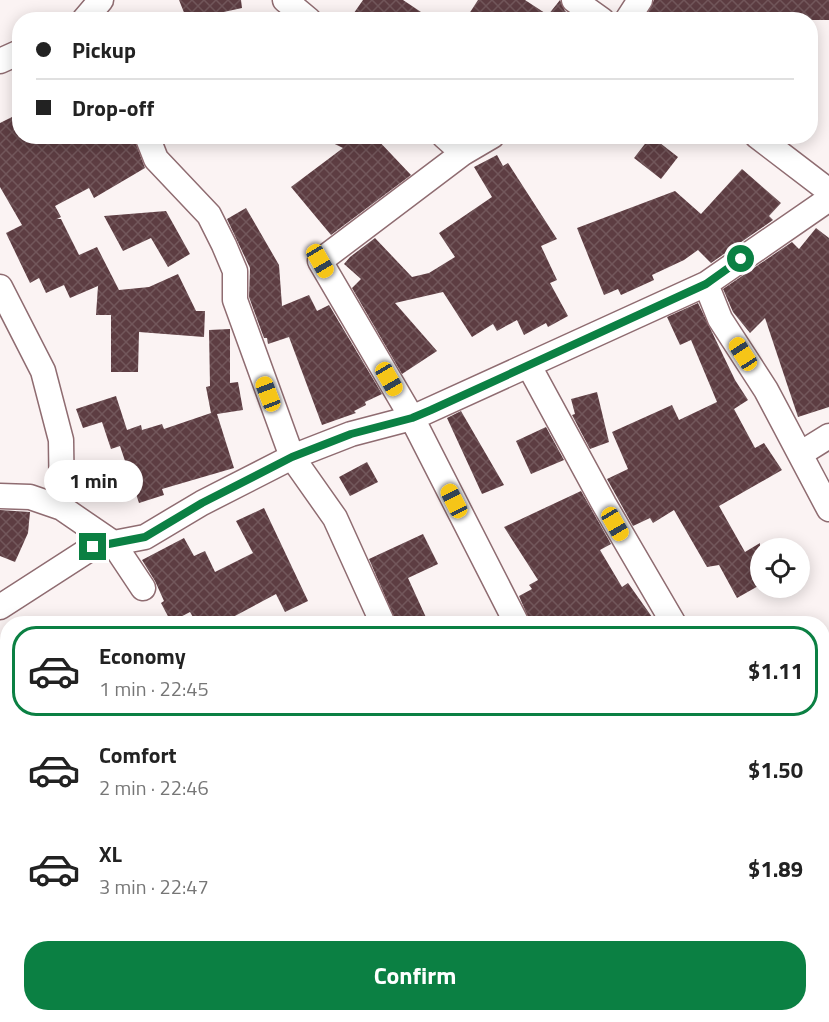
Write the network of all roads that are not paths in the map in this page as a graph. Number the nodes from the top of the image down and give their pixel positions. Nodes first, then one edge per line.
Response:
1 (285, 0) edge
2 (574, 0) edge
3 (299, 12) edge
4 (591, 12) edge
5 (150, 144) edge
6 (453, 144) edge
7 (478, 144) edge
8 (767, 144) edge
9 (463, 153) junction
10 (829, 191) edge
11 (829, 199) edge
12 (706, 284) junction
13 (0, 287) edge
14 (529, 366) junction
15 (412, 418) junction
16 (829, 436) edge
17 (800, 454) junction
18 (292, 457) junction
19 (0, 496) edge
20 (62, 508) junction
21 (829, 509) edge
22 (113, 543) junction
23 (143, 588) dead end
24 (0, 607) edge
25 (378, 616) edge
26 (513, 616) edge
27 (669, 616) edge

1 - 3 street
2 - 4 street
5 - 18 street
6 - 9 street
7 - 9 street
8 - 10 street
9 - 15 street
11 - 12 street
12 - 14 street
12 - 17 street
13 - 20 street
14 - 15 street
14 - 27 street
15 - 18 street
15 - 26 street
16 - 17 street
17 - 21 street
18 - 22 street
18 - 25 street
19 - 20 street
20 - 22 street
22 - 23 street
22 - 24 street

